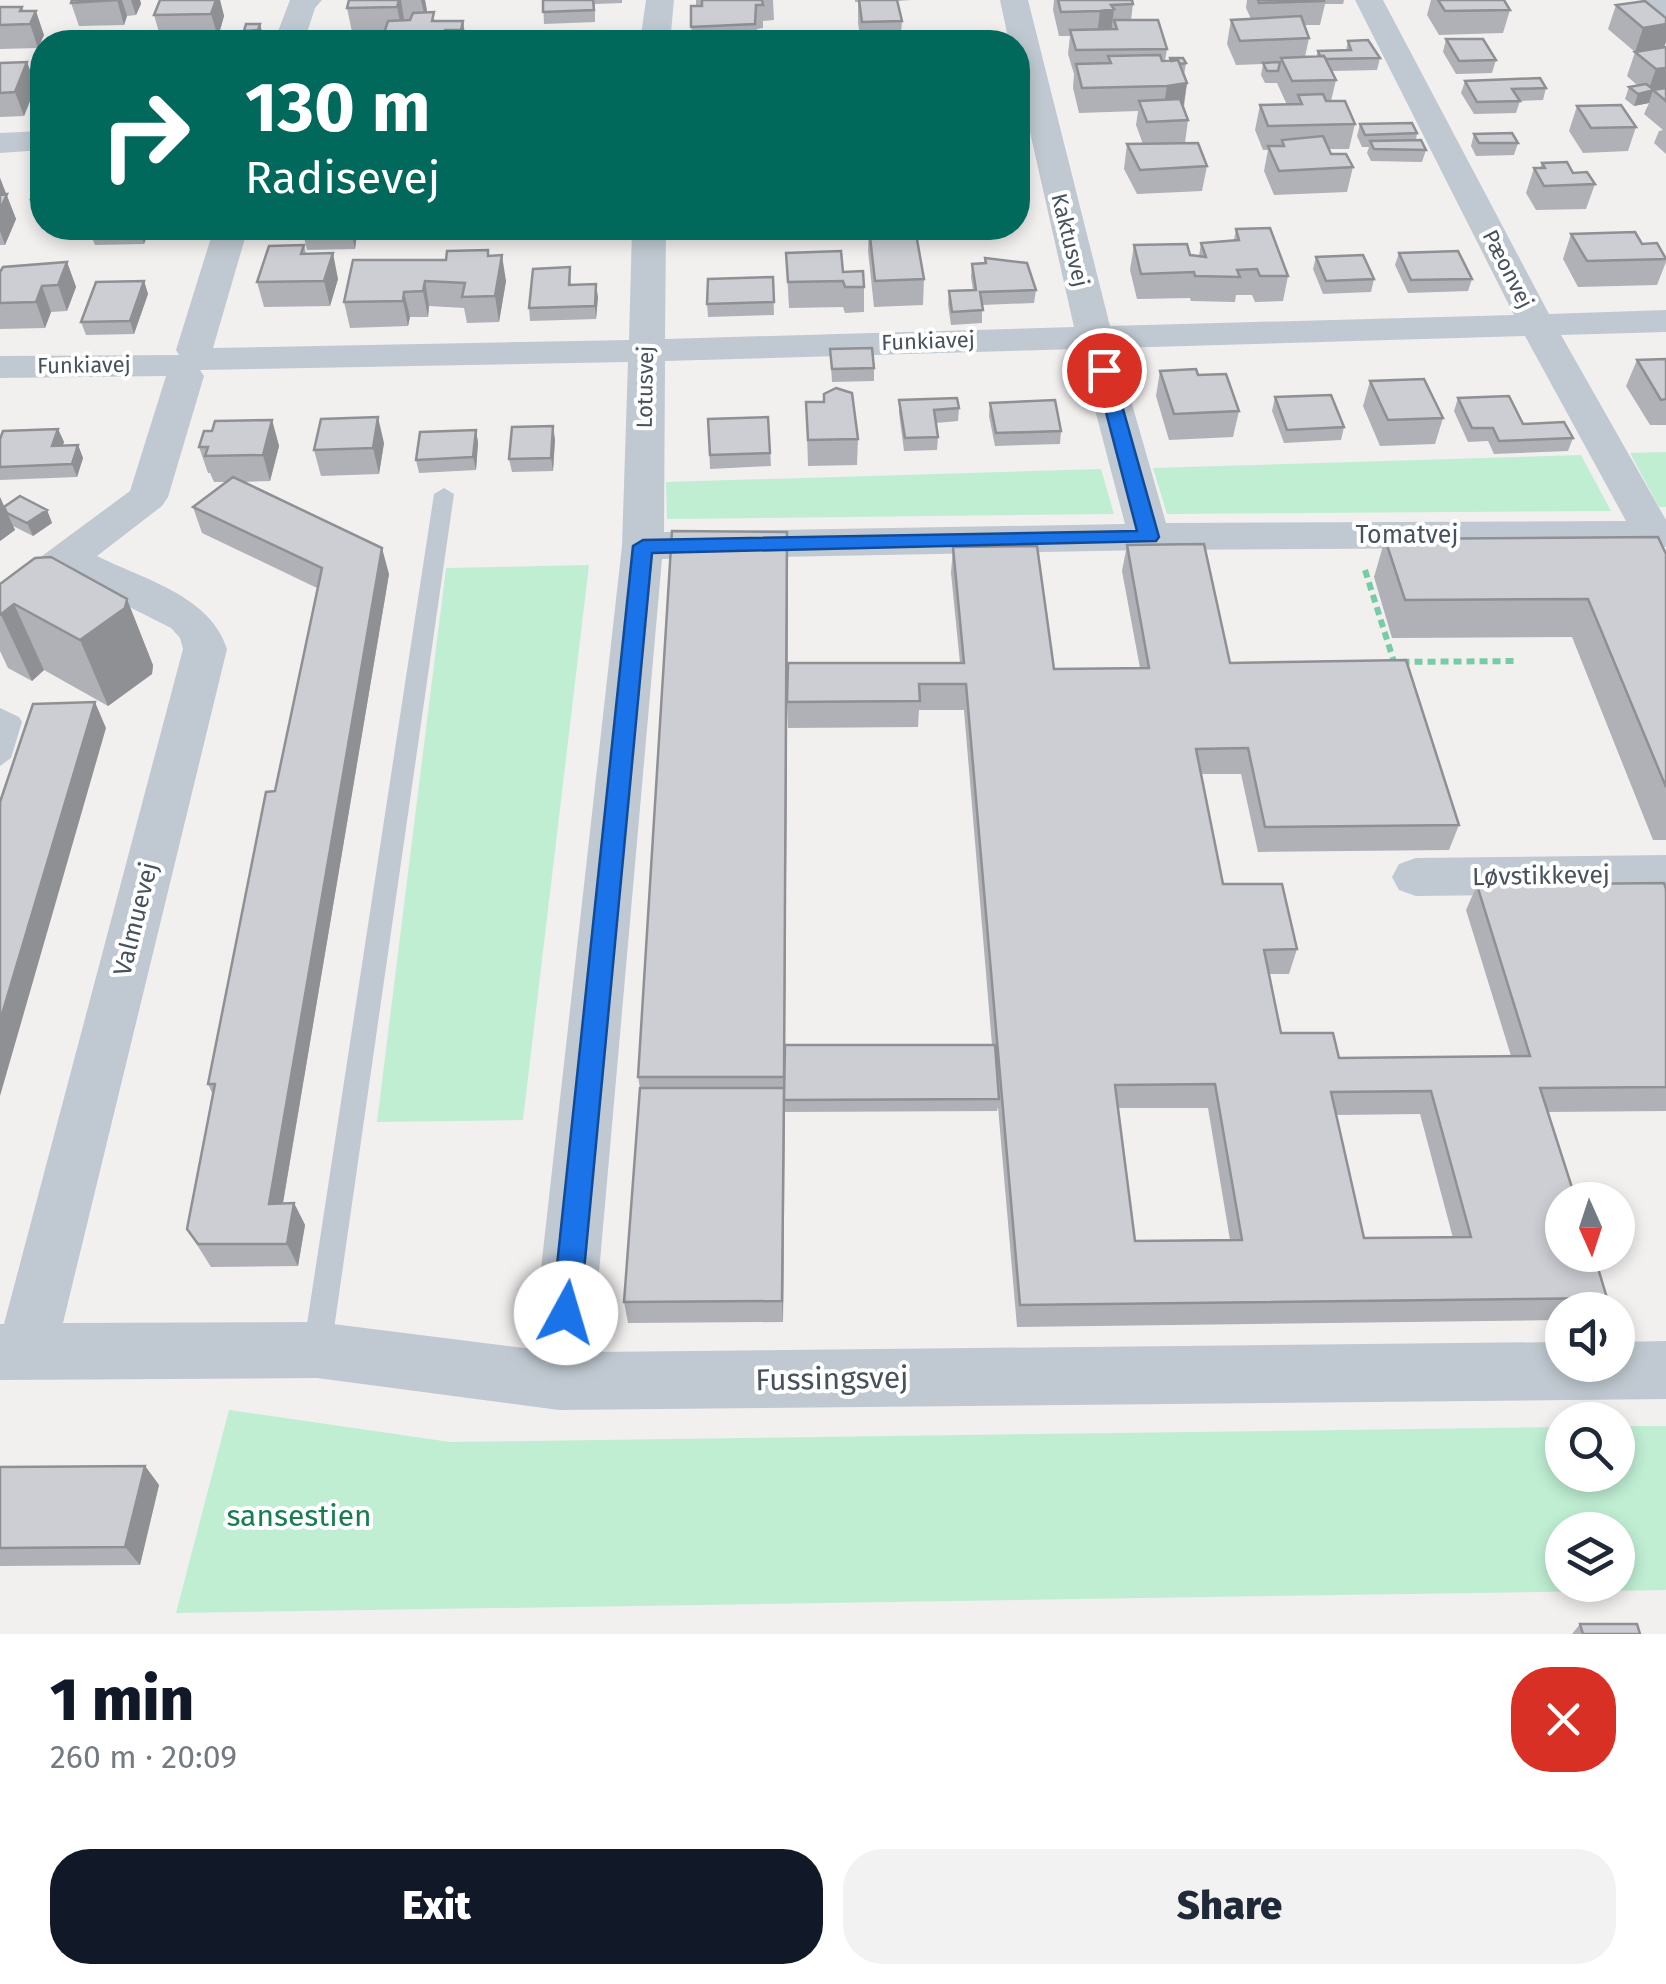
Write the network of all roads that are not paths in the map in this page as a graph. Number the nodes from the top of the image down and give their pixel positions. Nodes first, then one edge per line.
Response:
1 (308, 0) edge
2 (660, 0) edge
3 (1014, 0) edge
4 (1369, 0) edge
5 (1658, 0) edge
6 (1666, 6) edge
7 (293, 30) edge
8 (656, 30) edge
9 (1021, 30) edge
10 (1030, 67) edge
11 (30, 142) edge
12 (0, 143) edge
13 (226, 240) edge
14 (649, 240) edge
15 (1666, 321) edge
16 (1537, 325) junction
17 (1094, 336) junction
18 (645, 351) junction
19 (181, 356) junction
20 (0, 367) edge
21 (444, 494) dead end
22 (1660, 534) edge
23 (1149, 537) junction
24 (643, 546) junction
25 (70, 560) junction
26 (0, 609) edge
27 (0, 716) edge
28 (0, 758) edge
29 (1666, 874) edge
30 (1416, 876) dead end
31 (317, 1350) junction
32 (13, 1352) edge
33 (1666, 1370) edge
34 (559, 1382) junction

1 - 7 street
2 - 8 street
3 - 9 street, Kaktusvej
4 - 16 street, Pæonvej
5 - 6 street
10 - 17 street, Kaktusvej
11 - 12 street
13 - 19 street
14 - 18 street, Lotusvej
15 - 16 street, Funkiavej
16 - 17 street, Funkiavej
16 - 22 street, Pæonvej
17 - 18 street, Funkiavej
17 - 23 street, Kaktusvej
18 - 19 street, Funkiavej
18 - 24 street, Lotusvej
19 - 20 street, Funkiavej
19 - 25 street
21 - 31 lane
22 - 23 street, Tomatvej
23 - 24 street, Tomatvej
24 - 34 street, Lotusvej
25 - 26 street
25 - 32 street, Valmuevej
27 - 28 lane
29 - 30 street, Løvstikkevej
31 - 32 street, Fussingsvej
31 - 34 street, Fussingsvej
33 - 34 street, Fussingsvej

